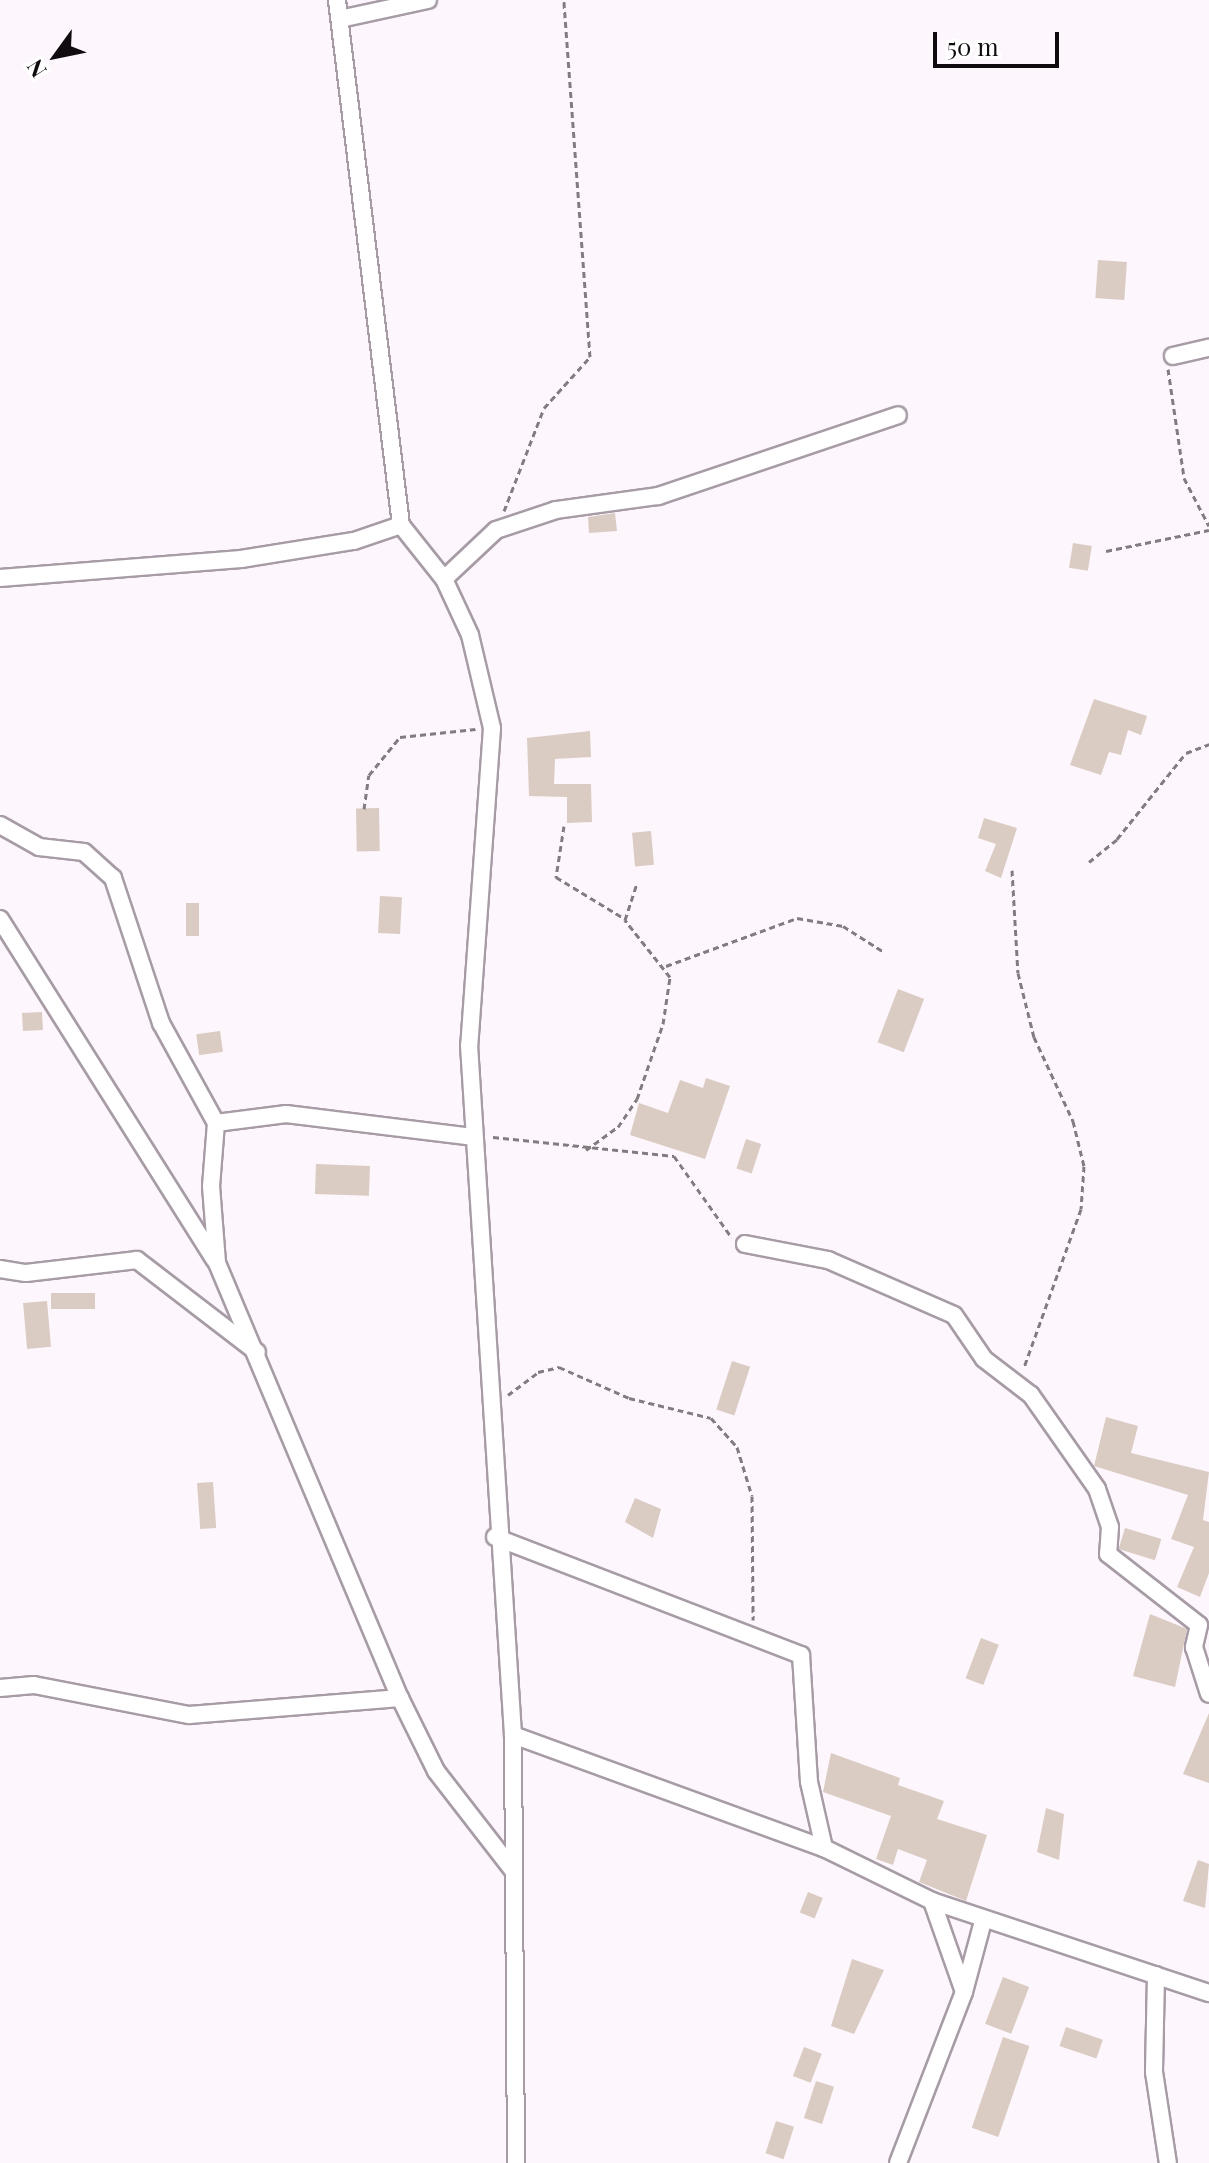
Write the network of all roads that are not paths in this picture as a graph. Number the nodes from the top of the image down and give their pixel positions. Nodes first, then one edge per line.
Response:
1 (337, 0) edge
2 (428, 0) edge
3 (340, 19) junction
4 (1209, 348) edge
5 (1173, 356) road end
6 (898, 415) dead end
7 (401, 525) junction
8 (0, 578) edge
9 (444, 579) junction
10 (0, 825) edge
11 (0, 919) edge
12 (216, 1123) junction
13 (473, 1137) junction
14 (745, 1244) road end
15 (217, 1263) junction
16 (0, 1269) edge
17 (262, 1355) junction
18 (495, 1537) junction
19 (0, 1688) edge
20 (1209, 1694) edge
21 (400, 1698) junction
22 (513, 1735) junction
23 (824, 1848) junction
24 (512, 1869) junction
25 (932, 1901) junction
26 (983, 1921) junction
27 (1156, 1975) junction
28 (964, 1992) junction
29 (1209, 1993) edge
30 (516, 2163) edge
31 (898, 2163) edge
32 (1168, 2163) edge

1 - 3 street
2 - 3 street
3 - 7 street
4 - 5 street
6 - 9 street
7 - 8 street
7 - 9 street
9 - 13 street
10 - 12 street
11 - 15 street
12 - 13 street
12 - 15 street
13 - 18 street
14 - 20 street
15 - 17 street
16 - 17 street
17 - 21 street
18 - 22 street
18 - 23 street
19 - 21 street
21 - 24 street
22 - 23 street
22 - 24 street
23 - 25 street
24 - 30 street
25 - 26 street
25 - 28 street
26 - 27 street
26 - 28 street
27 - 29 street
27 - 32 street
28 - 31 street

